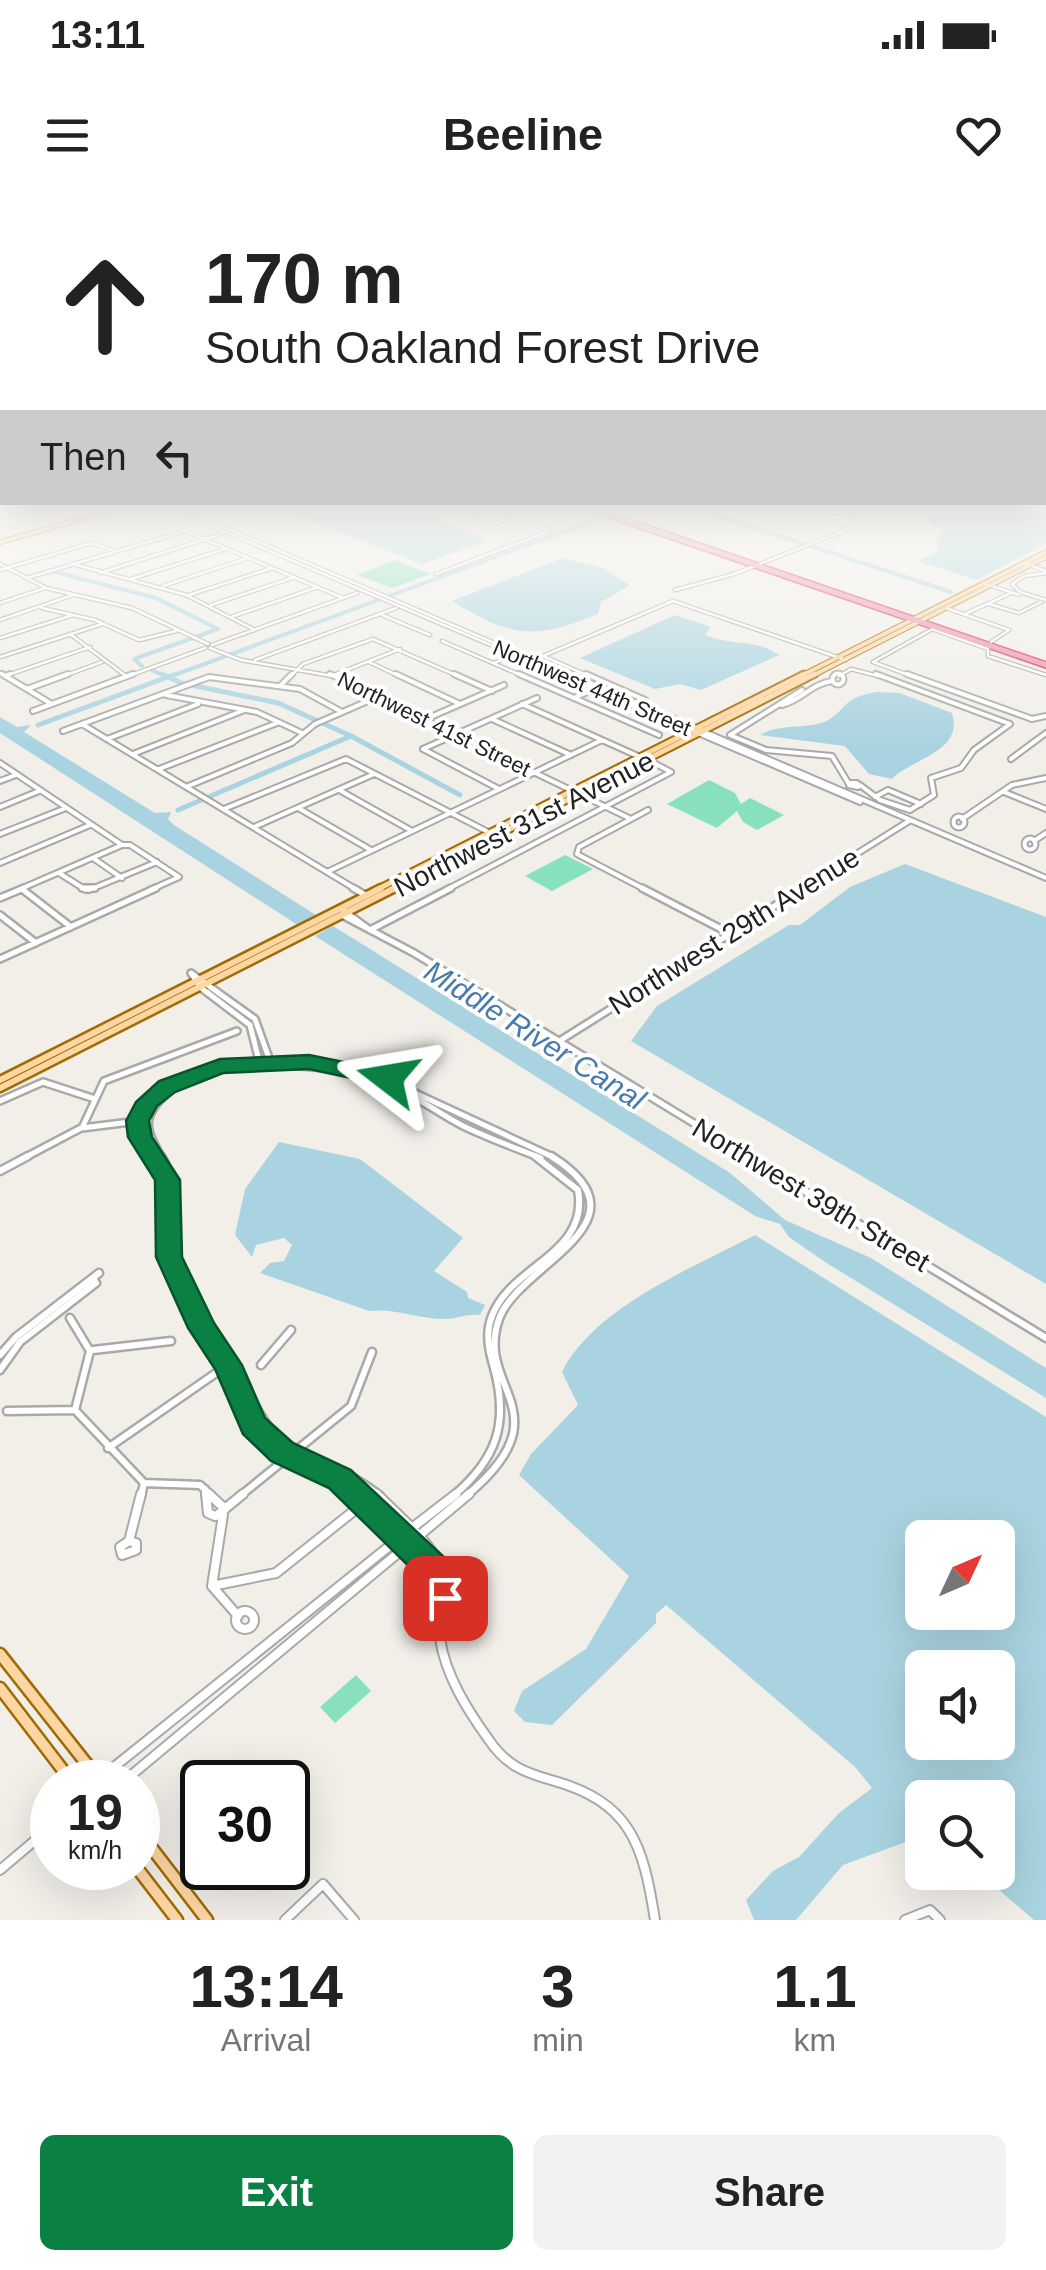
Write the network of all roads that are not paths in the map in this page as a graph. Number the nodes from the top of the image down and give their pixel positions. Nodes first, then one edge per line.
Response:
1 (43, 586) edge
2 (157, 586) edge
3 (216, 586) edge
4 (269, 586) edge
5 (314, 586) edge
6 (357, 586) edge
7 (358, 586) edge
8 (688, 586) edge
9 (691, 586) edge
10 (821, 586) edge
11 (979, 586) edge
12 (990, 586) edge
13 (991, 586) edge
14 (1014, 586) edge
15 (160, 587) joint
16 (46, 588) junction
17 (318, 588) junction
18 (1012, 592) junction
19 (357, 593) dead end
20 (73, 595) junction
21 (378, 595) junction
22 (186, 596) junction
23 (343, 598) junction
24 (0, 602) edge
25 (1044, 602) edge
26 (988, 604) junction
27 (208, 606) junction
28 (401, 607) junction
29 (42, 608) junction
30 (946, 608) junction
31 (380, 614) junction
32 (964, 614) junction
33 (73, 615) junction
34 (231, 618) junction
35 (918, 619) junction
36 (0, 620) edge
37 (104, 623) junction
38 (934, 628) junction
39 (178, 630) junction
40 (255, 630) junction
41 (70, 634) junction
42 (430, 635) dead end
43 (0, 638) edge
44 (442, 641) dead end
45 (991, 642) junction
46 (202, 643) junction
47 (90, 647) junction
48 (400, 650) junction
49 (517, 654) junction
50 (0, 658) edge
51 (842, 659) junction
52 (252, 661) junction
53 (102, 662) junction
54 (369, 662) junction
55 (1045, 663) edge
56 (494, 664) junction
57 (297, 667) junction
58 (821, 673) junction
59 (3, 674) edge
60 (334, 675) junction
61 (1046, 675) edge
62 (126, 676) junction
63 (832, 679) junction
64 (606, 683) junction
65 (280, 686) junction
66 (504, 686) dead end
67 (596, 688) junction
68 (27, 689) junction
69 (492, 690) junction
70 (163, 694) junction
71 (379, 697) junction
72 (537, 698) dead end
73 (574, 698) junction
74 (50, 703) junction
75 (200, 704) junction
76 (460, 704) junction
77 (522, 704) junction
78 (644, 705) junction
79 (245, 709) junction
80 (34, 711) dead end
81 (342, 712) junction
82 (1046, 716) edge
83 (490, 718) junction
84 (426, 719) junction
85 (279, 722) junction
86 (82, 724) junction
87 (62, 731) dead end
88 (701, 732) junction
89 (302, 733) junction
90 (456, 734) junction
91 (1046, 734) edge
92 (659, 735) dead end
93 (107, 738) junction
94 (602, 740) junction
95 (133, 754) junction
96 (571, 755) junction
97 (646, 759) junction
98 (1011, 759) dead end
99 (0, 763) edge
100 (159, 770) junction
101 (534, 772) junction
102 (376, 773) junction
103 (18, 775) junction
104 (1046, 778) edge
105 (0, 781) edge
106 (186, 787) junction
107 (853, 788) junction
108 (498, 789) junction
109 (339, 790) junction
110 (41, 791) junction
111 (1004, 792) junction
112 (579, 793) junction
113 (875, 797) junction
114 (921, 804) junction
115 (0, 806) edge
116 (607, 807) junction
117 (66, 808) junction
118 (298, 808) junction
119 (1046, 808) edge
120 (224, 810) junction
121 (648, 810) dead end
122 (451, 812) junction
123 (631, 818) junction
124 (962, 819) dead end
125 (910, 822) junction
126 (91, 825) junction
127 (254, 827) junction
128 (412, 830) junction
129 (1046, 833) edge
130 (0, 834) edge
131 (495, 835) junction
132 (1034, 841) dead end
133 (122, 846) junction
134 (370, 850) junction
135 (93, 858) junction
136 (157, 862) junction
137 (0, 863) edge
138 (58, 872) junction
139 (326, 872) junction
140 (122, 878) junction
141 (1046, 878) edge
142 (22, 888) junction
143 (367, 896) junction
144 (0, 898) edge
145 (342, 912) junction
146 (0, 915) edge
147 (71, 926) junction
148 (370, 930) junction
149 (729, 933) junction
150 (36, 943) junction
151 (0, 960) edge
152 (202, 983) junction
153 (237, 1032) dead end
154 (560, 1041) junction
155 (259, 1061) junction
156 (270, 1061) junction
157 (0, 1080) edge
158 (0, 1088) edge
159 (92, 1098) junction
160 (0, 1101) edge
161 (138, 1121) junction
162 (82, 1128) junction
163 (0, 1171) edge
164 (172, 1250) junction
165 (70, 1318) dead end
166 (292, 1330) dead end
167 (1046, 1338) edge
168 (171, 1341) dead end
169 (93, 1350) junction
170 (372, 1352) dead end
171 (0, 1354) edge
172 (231, 1363) junction
173 (261, 1365) dead end
174 (0, 1370) edge
175 (75, 1410) junction
176 (7, 1412) dead end
177 (108, 1448) junction
178 (293, 1454) junction
179 (144, 1483) junction
180 (203, 1487) junction
181 (365, 1502) junction
182 (210, 1504) junction
183 (222, 1508) junction
184 (410, 1528) junction
185 (400, 1537) junction
186 (420, 1537) junction
187 (129, 1541) dead end
188 (408, 1545) junction
189 (212, 1586) junction
190 (445, 1598) junction
191 (238, 1616) dead end
192 (0, 1654) edge
193 (0, 1688) edge
194 (55, 1760) edge
195 (82, 1760) edge
196 (124, 1760) edge
197 (149, 1760) edge
198 (30, 1845) edge
199 (160, 1859) edge
200 (0, 1870) edge
201 (154, 1890) edge
202 (177, 1920) edge
203 (207, 1920) edge
204 (286, 1920) edge
205 (354, 1920) edge
206 (655, 1920) edge
207 (905, 1920) edge
208 (940, 1920) edge

1 - 16 street, Northwest 41st Street
2 - 15 street
3 - 22 street
4 - 27 street
5 - 17 street
6 - 21 street, Northwest 44th Street
7 - 21 street, Northwest 44th Street
8 - 9 street
10 - 35 highway
11 - 35 main road, Northwest 31st Avenue
12 - 30 main road, Northwest 31st Avenue
13 - 18 street
14 - 25 street
15 - 22 street
16 - 20 street, Northwest 41st Street
16 - 24 street
17 - 23 street
17 - 34 street
18 - 25 street
18 - 26 street
19 - 23 street
20 - 29 street
20 - 39 street, Northwest 41st Street
21 - 28 street, Northwest 44th Street
22 - 27 street
23 - 40 street
25 - 26 street
26 - 32 street
27 - 34 street
28 - 31 street
28 - 49 street, Northwest 44th Street
29 - 33 street
29 - 36 street
30 - 32 street
30 - 35 main road, Northwest 31st Avenue
31 - 42 street
31 - 52 street
32 - 45 street
33 - 37 street
33 - 43 street
34 - 40 street
35 - 38 highway
35 - 45 highway
35 - 51 main road, Northwest 31st Avenue
37 - 39 street
37 - 41 street
38 - 55 highway
38 - 61 street
38 - 82 street
39 - 46 street, Northwest 41st Street
40 - 46 street
41 - 47 street
41 - 50 street
44 - 56 street
45 - 55 highway
46 - 52 street, Northwest 41st Street
46 - 62 street
47 - 53 street
47 - 59 street
48 - 54 street
48 - 57 street
48 - 69 street
49 - 56 street
49 - 67 street, Northwest 44th Street
51 - 58 main road, Northwest 31st Avenue
51 - 64 street, Northwest 44th Street
51 - 88 main road, Northwest 31st Avenue
52 - 57 street, Northwest 41st Street
53 - 62 street
53 - 68 street
54 - 60 street
54 - 76 street
56 - 73 street
57 - 60 street, Northwest 41st Street
57 - 65 street
58 - 63 street
58 - 88 main road, Northwest 31st Avenue
59 - 68 street
60 - 71 street, Northwest 41st Street
62 - 74 street
63 - 107 street
63 - 114 street
64 - 67 street
64 - 78 street, Northwest 44th Street
65 - 70 street
65 - 81 street
66 - 69 street
67 - 73 street
67 - 78 street, Northwest 44th Street
68 - 74 street
69 - 76 street
70 - 75 street
70 - 86 street
71 - 81 street
71 - 84 street, Northwest 41st Street
72 - 77 street
73 - 92 street
74 - 80 street
75 - 79 street
75 - 93 street
76 - 84 street
77 - 83 street
77 - 94 street
78 - 88 street, Northwest 44th Street
79 - 85 street
79 - 95 street
81 - 89 street
83 - 90 street
83 - 96 street
84 - 90 street, Northwest 41st Street
85 - 89 street
85 - 100 street
86 - 87 street
86 - 93 street
88 - 97 main road, Northwest 31st Avenue
88 - 107 street, Northwest 44th Street
89 - 106 street
90 - 101 street, Northwest 41st Street
90 - 108 street
91 - 98 street
93 - 95 street
94 - 96 street
94 - 97 street
95 - 100 street
96 - 101 street
97 - 112 main road, Northwest 31st Avenue
97 - 116 street
99 - 103 street
100 - 106 street
101 - 108 street
101 - 112 street, Northwest 41st Street
102 - 109 street
102 - 120 street
102 - 122 street
103 - 105 street
103 - 110 street
104 - 111 street
106 - 120 street
107 - 113 street
107 - 125 street, Northwest 44th Street
108 - 122 street
109 - 118 street
109 - 128 street
110 - 115 street
110 - 117 street
111 - 119 street
111 - 124 street
112 - 116 street, Northwest 41st Street
112 - 131 main road, Northwest 31st Avenue
113 - 114 street
113 - 114 street
116 - 123 street, Northwest 41st Street
116 - 148 street
117 - 126 street
117 - 130 street
118 - 127 street
118 - 134 street
120 - 127 street
121 - 123 street
122 - 128 street
122 - 131 street
123 - 149 street
125 - 141 street, Northwest 44th Street
125 - 149 street, Northwest 29th Avenue
126 - 133 street
126 - 137 street
127 - 139 street
128 - 134 street
129 - 132 street
131 - 143 main road, Northwest 31st Avenue
131 - 145 main road, Northwest 31st Avenue
133 - 135 street
133 - 136 street
134 - 139 street
135 - 138 street
135 - 140 street
136 - 140 street
136 - 147 street
138 - 140 street
138 - 142 street
139 - 143 street
142 - 144 street
142 - 147 street
143 - 145 main road, Northwest 31st Avenue
145 - 148 street, Northwest 39th Street
145 - 152 main road, Northwest 31st Avenue
146 - 150 street
147 - 150 street
148 - 154 street, Northwest 39th Street
149 - 154 street, Northwest 29th Avenue
150 - 151 street
152 - 155 street
152 - 156 street
152 - 157 main road, Northwest 31st Avenue
152 - 158 main road, Northwest 31st Avenue
153 - 159 street
154 - 167 street, Northwest 39th Street
155 - 156 street
155 - 161 street
156 - 186 street
159 - 160 street
159 - 162 street
161 - 162 street
161 - 164 street
162 - 163 street
164 - 172 street
164 - 184 street
165 - 169 street
166 - 173 street
168 - 169 street
169 - 175 street
170 - 178 street
171 - 174 street
172 - 177 street
172 - 178 street
175 - 176 street
175 - 177 street
177 - 179 street
178 - 181 street
178 - 183 street
178 - 184 street
179 - 180 street
179 - 187 street
180 - 182 street
180 - 183 street
181 - 185 street
181 - 189 street
182 - 183 street
182 - 183 street
183 - 189 street
184 - 185 street
184 - 186 street
185 - 188 street
185 - 196 street
186 - 188 street
186 - 190 street
188 - 190 street
188 - 197 street
189 - 191 street
190 - 206 street
192 - 195 main road
193 - 194 main road
198 - 200 street
199 - 203 main road
201 - 202 main road
204 - 205 street
207 - 208 street

